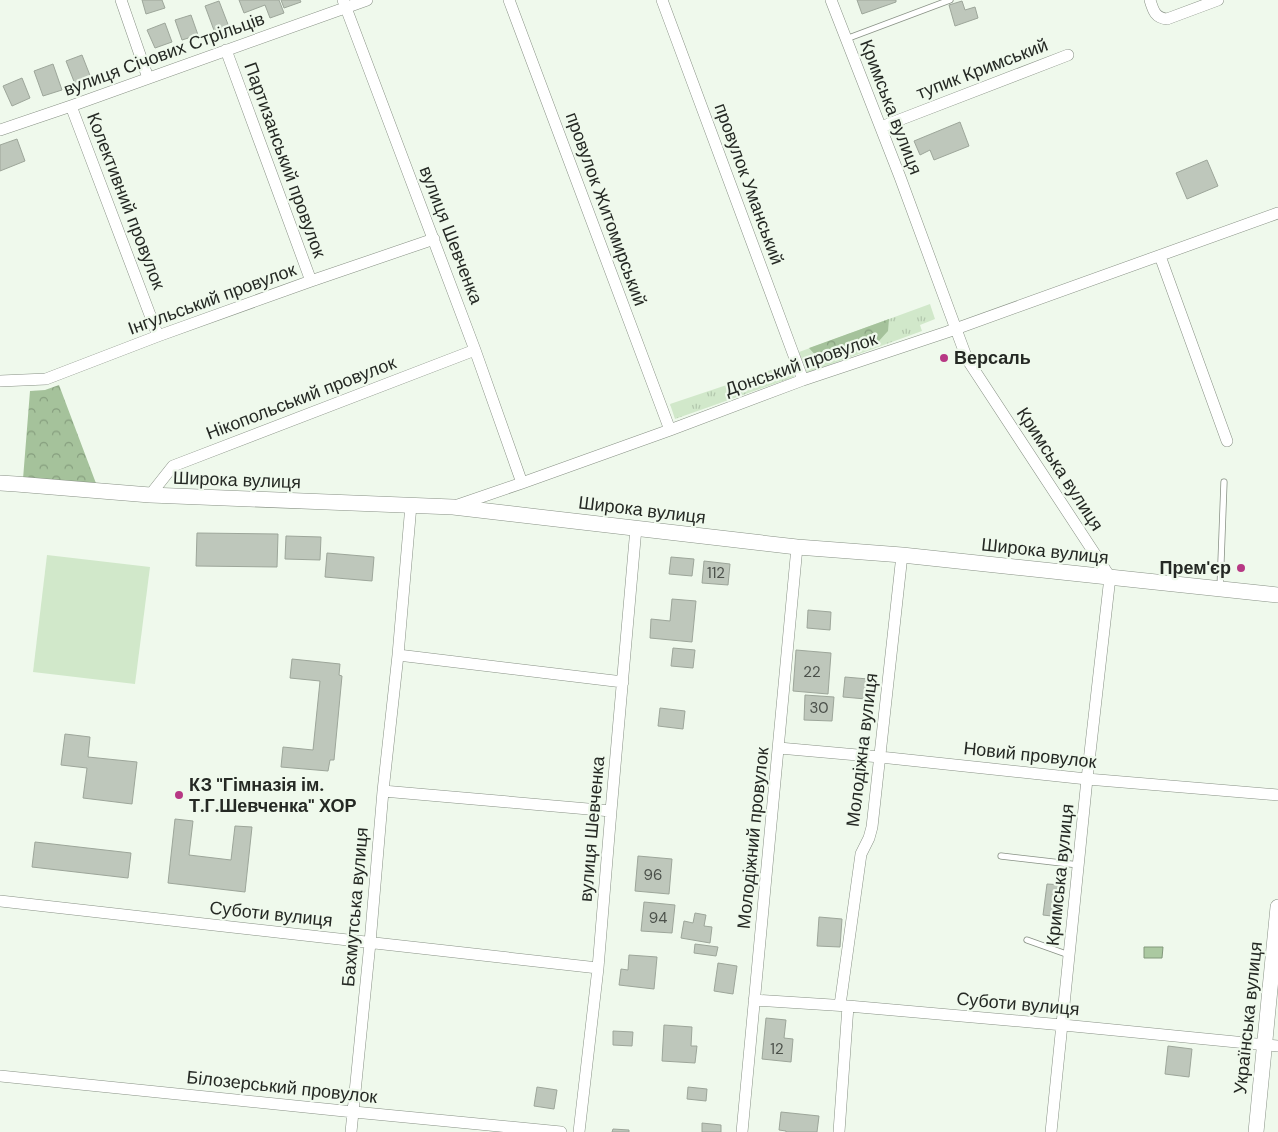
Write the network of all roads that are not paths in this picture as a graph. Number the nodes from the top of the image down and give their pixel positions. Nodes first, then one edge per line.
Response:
1 (121, 0) edge
2 (367, 0) edge
3 (509, 0) edge
4 (662, 0) edge
5 (831, 0) edge
6 (950, 0) edge
7 (1150, 0) edge
8 (1218, 0) edge
9 (344, 4) edge
10 (846, 39) junction
11 (226, 50) junction
12 (1068, 55) dead end
13 (148, 78) junction
14 (71, 106) junction
15 (881, 127) junction
16 (0, 130) edge
17 (1278, 213) edge
18 (434, 240) junction
19 (1160, 256) junction
20 (311, 281) junction
21 (956, 329) junction
22 (158, 336) junction
23 (475, 350) junction
24 (803, 380) junction
25 (0, 381) edge
26 (670, 430) junction
27 (1227, 441) dead end
28 (1224, 482) dead end
29 (0, 483) edge
30 (522, 484) junction
31 (150, 495) junction
32 (411, 505) junction
33 (453, 507) junction
34 (636, 528) junction
35 (797, 547) junction
36 (902, 555) junction
37 (1110, 577) junction
38 (1220, 588) junction
39 (1278, 595) edge
40 (398, 655) junction
41 (623, 682) junction
42 (779, 748) junction
43 (880, 756) junction
44 (1087, 779) junction
45 (383, 791) junction
46 (1278, 794) edge
47 (611, 810) junction
48 (1001, 856) dead end
49 (1079, 865) junction
50 (0, 902) edge
51 (1278, 907) edge
52 (1027, 940) dead end
53 (370, 943) junction
54 (1069, 955) junction
55 (598, 968) junction
56 (754, 1000) junction
57 (844, 1005) junction
58 (1062, 1025) junction
59 (1271, 1046) edge
60 (0, 1076) edge
61 (354, 1112) junction
62 (351, 1132) edge
63 (561, 1132) edge
64 (579, 1132) edge
65 (742, 1132) edge
66 (839, 1132) edge
67 (1051, 1132) edge
68 (1256, 1132) edge

1 - 13 street
2 - 9 street, вулиця Січових Стрільців
3 - 26 street, провулок Житомирський
4 - 24 street, провулок Уманський
5 - 10 street, Кримська вулиця
6 - 10 lane
7 - 8 street
9 - 11 street, вулиця Січових Стрільців
9 - 18 street, вулиця Шевченка
10 - 15 street, Кримська вулиця
11 - 13 street, вулиця Січових Стрільців
11 - 20 street, Партизанський провулок
12 - 15 street, тупик Кримський
13 - 14 street, вулиця Січових Стрільців
14 - 16 street, вулиця Січових Стрільців
14 - 22 street, Колективний провулок
15 - 21 street, Кримська вулиця
17 - 19 street, Донський провулок
18 - 20 street, Інгульський провулок
18 - 23 street, вулиця Шевченка
19 - 21 street, Донський провулок
19 - 27 street
20 - 22 street, Інгульський провулок
21 - 24 street, Донський провулок
21 - 37 street, Кримська вулиця
22 - 25 street, Інгульський провулок
23 - 30 street, вулиця Шевченка
23 - 31 street, Нікопольський провулок
24 - 26 street, Донський провулок
26 - 30 street, Донський провулок
28 - 38 lane
29 - 31 street, Широка вулиця
30 - 33 street, Донський провулок
31 - 32 street, Широка вулиця
32 - 33 street, Широка вулиця
32 - 40 street, Бахмутська вулиця
33 - 34 street, Широка вулиця
34 - 35 street, Широка вулиця
34 - 41 street, вулиця Шевченка
35 - 36 street, Широка вулиця
35 - 42 street, Молодіжний провулок
36 - 37 street, Широка вулиця
36 - 43 street, Молодіжна вулиця
37 - 38 street, Широка вулиця
37 - 44 street, Кримська вулиця
38 - 39 street, Широка вулиця
40 - 41 street
40 - 45 street, Бахмутська вулиця
41 - 47 street, вулиця Шевченка
42 - 43 street, Новий провулок
42 - 56 street, Молодіжний провулок
43 - 44 street, Новий провулок
43 - 57 street, Молодіжна вулиця
44 - 46 street, Новий провулок
44 - 49 street, Кримська вулиця
45 - 47 street
45 - 53 street, Бахмутська вулиця
47 - 55 street, вулиця Шевченка
48 - 49 lane
49 - 54 street, Кримська вулиця
50 - 53 street, Суботи вулиця
51 - 59 street, Українська вулиця
52 - 54 lane
53 - 55 street, Суботи вулиця
53 - 61 street, Бахмутська вулиця
54 - 58 street, Кримська вулиця
55 - 64 street, вулиця Шевченка
56 - 57 street, Суботи вулиця
56 - 65 street, Молодіжний провулок
57 - 58 street, Суботи вулиця
57 - 66 street, Молодіжна вулиця
58 - 59 street, Суботи вулиця
58 - 67 street, Кримська вулиця
59 - 68 street, Українська вулиця
60 - 61 street, Білозерський провулок
61 - 62 street, Бахмутська вулиця
61 - 63 street, Білозерський провулок

